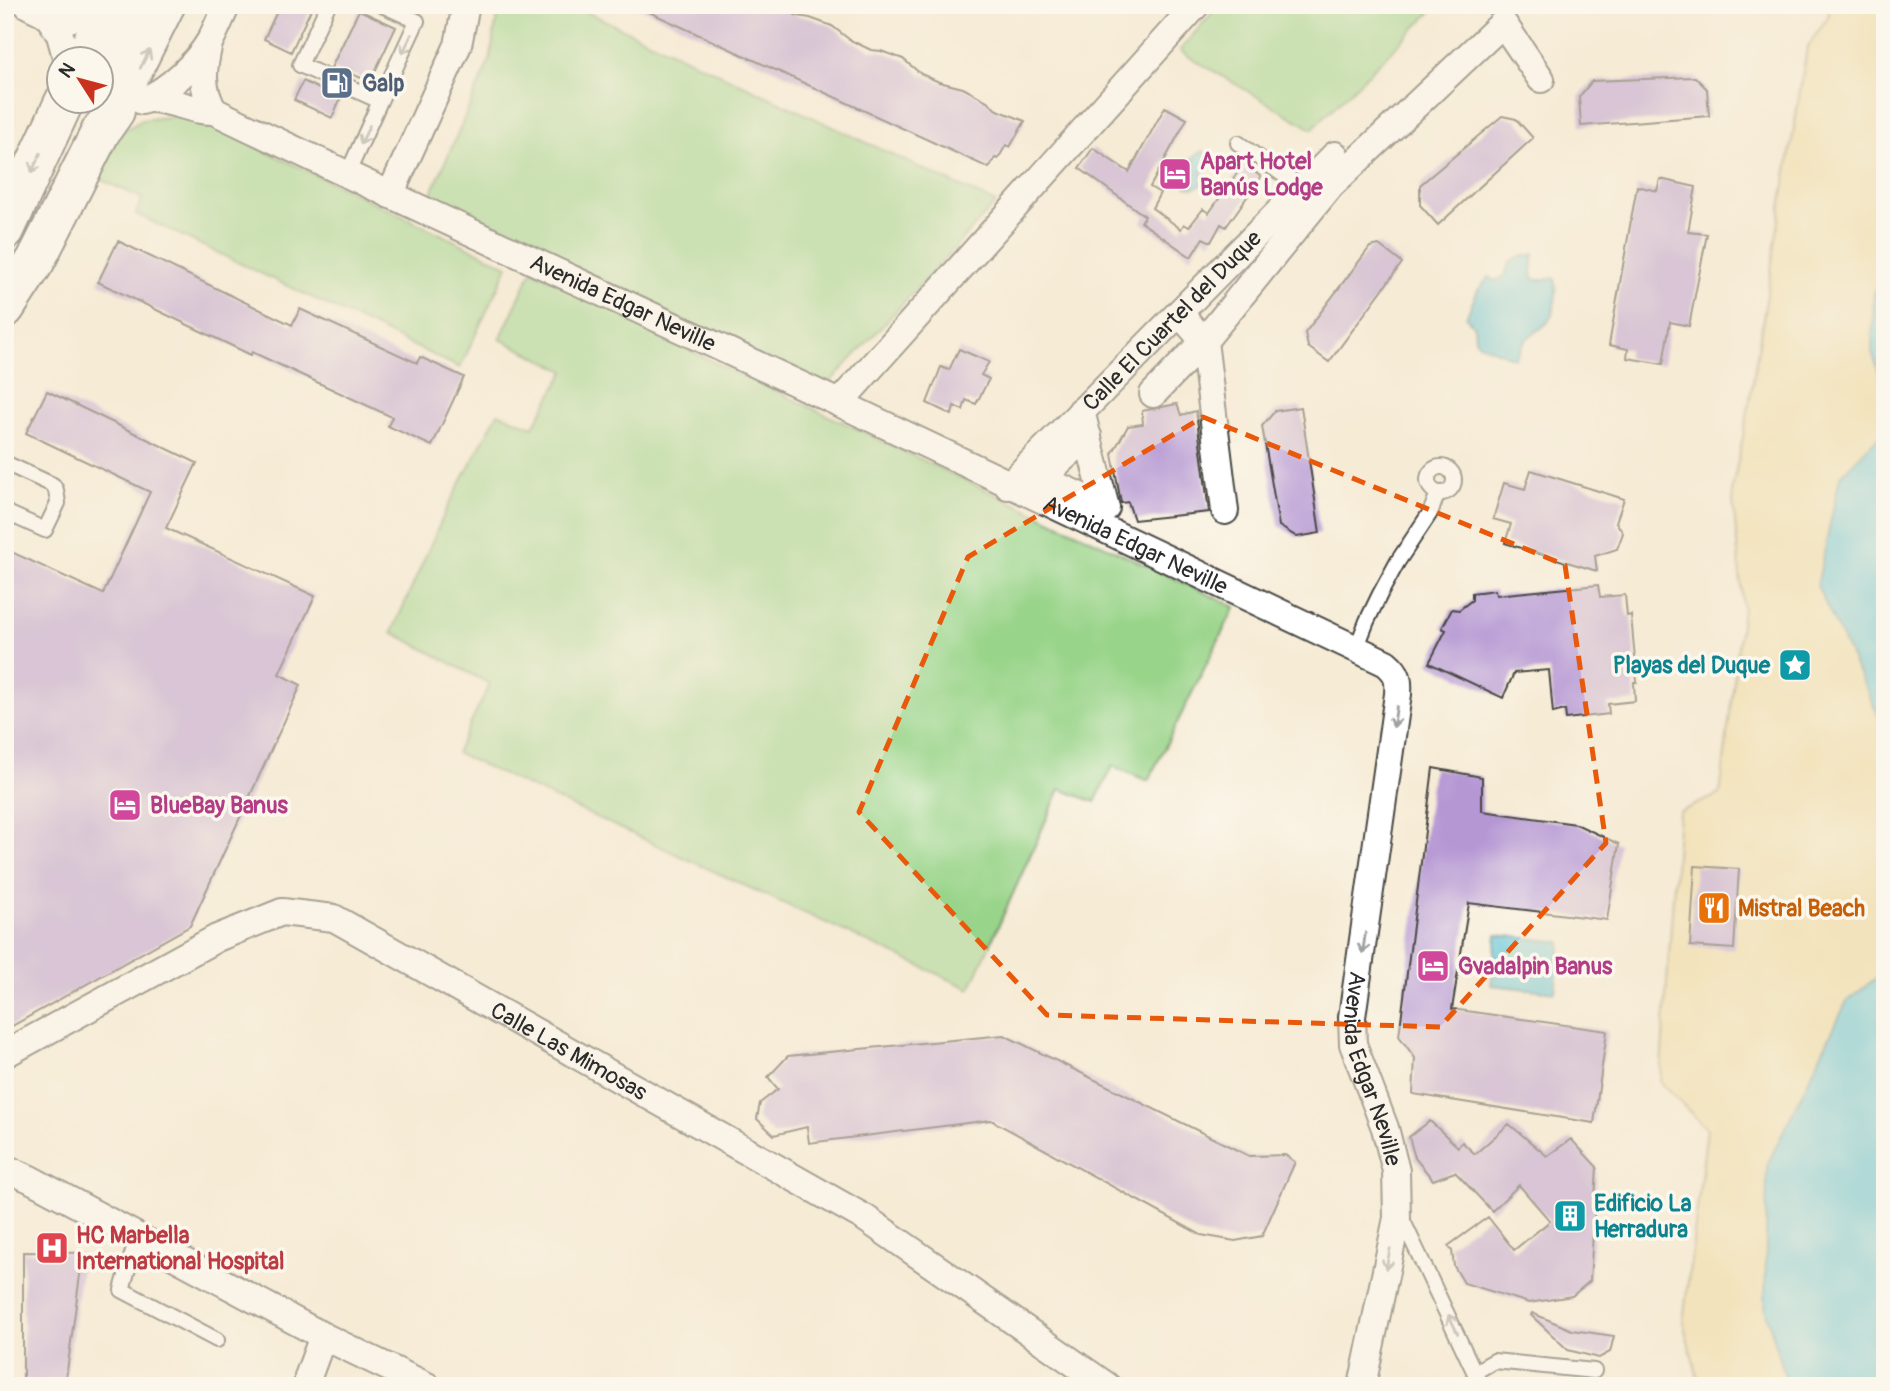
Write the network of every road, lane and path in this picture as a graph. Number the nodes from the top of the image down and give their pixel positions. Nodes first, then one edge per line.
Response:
1 (87, 5) edge
2 (109, 5) edge
3 (143, 5) edge
4 (172, 5) edge
5 (227, 5) edge
6 (328, 5) edge
7 (382, 5) edge
8 (466, 5) edge
9 (1196, 5) edge
10 (38, 10) edge
11 (209, 43) junction
12 (66, 46) edge
13 (80, 46) edge
14 (116, 58) edge
15 (1541, 79) dead end
16 (116, 87) edge
17 (116, 96) edge
18 (116, 102) edge
19 (380, 102) junction
20 (214, 111) junction
21 (84, 116) edge
22 (88, 116) edge
23 (1238, 143) dead end
24 (1335, 155) dead end
25 (347, 175) junction
26 (1302, 188) junction
27 (390, 195) junction
28 (5, 230) edge
29 (5, 306) edge
30 (1179, 313) junction
31 (1204, 341) junction
32 (1153, 394) dead end
33 (839, 403) junction
34 (5, 463) edge
35 (1008, 486) junction
36 (1438, 493) dead end
37 (1225, 511) dead end
38 (5, 512) edge
39 (1367, 654) junction
40 (5, 1054) edge
41 (5, 1168) edge
42 (1397, 1218) junction
43 (137, 1237) junction
44 (323, 1336) junction
45 (216, 1340) dead end
46 (1594, 1371) dead end
47 (1478, 1379) edge
48 (308, 1386) edge
49 (426, 1386) edge
50 (1107, 1386) edge
51 (1362, 1386) edge

1 - 10 street
2 - 13 highway
3 - 14 highway
16 -> 4 street
5 - 11 street
6 - 19 lane
7 -> 19 lane
8 - 27 street
9 - 33 street
10 - 12 street
11 - 17 street
11 - 20 street
15 - 31 street
18 - 20 street, Avenida Edgar Neville
19 -> 25 lane
20 - 25 street, Avenida Edgar Neville
21 -> 28 highway
22 - 29 highway
23 - 26 lane
24 - 26 street, Calle El Cuartel del Duque
25 - 27 street, Avenida Edgar Neville
26 - 30 street, Calle El Cuartel del Duque
27 - 33 street, Avenida Edgar Neville
30 - 31 street
30 - 35 street, Calle El Cuartel del Duque
31 - 32 street
31 - 37 street
33 - 35 street, Avenida Edgar Neville
34 - 38 lane
35 - 39 street, Avenida Edgar Neville
36 - 39 lane
39 -> 42 street, Avenida Edgar Neville
40 - 50 street, Calle Las Mimosas
41 - 43 street
47 -> 42 lane
42 -> 51 street, Avenida Edgar Neville
43 - 44 street
43 - 45 lane
44 - 48 street
44 - 49 street
46 - 47 lane

